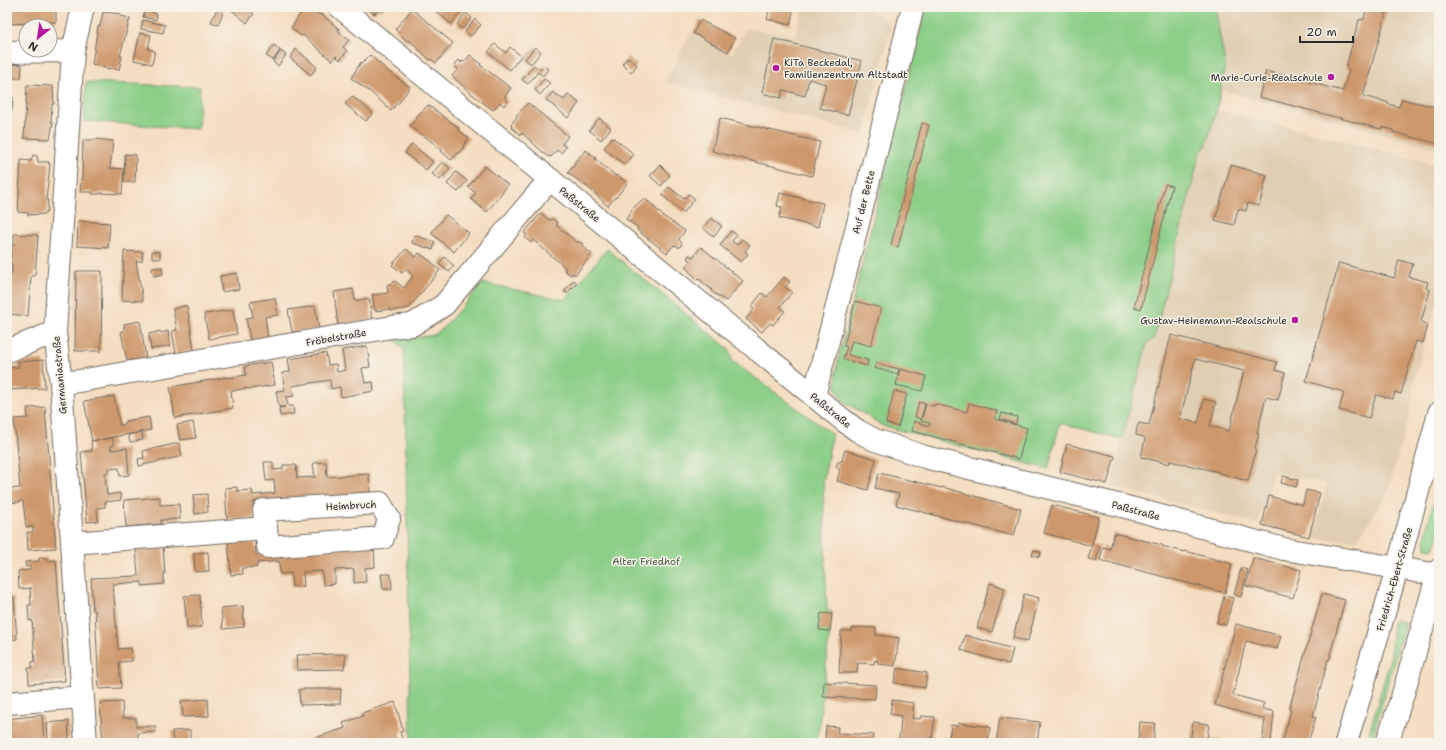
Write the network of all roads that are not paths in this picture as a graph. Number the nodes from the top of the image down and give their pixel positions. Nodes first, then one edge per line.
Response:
1 (83, 7) edge
2 (340, 7) edge
3 (906, 10) edge
4 (73, 51) junction
5 (7, 52) edge
6 (550, 179) junction
7 (55, 332) junction
8 (7, 351) edge
9 (61, 383) junction
10 (814, 396) junction
11 (1439, 413) edge
12 (266, 528) junction
13 (72, 543) junction
14 (1397, 568) junction
15 (1439, 574) edge
16 (82, 696) junction
17 (7, 703) edge
18 (86, 743) edge
19 (1346, 743) edge
20 (1387, 743) edge

1 - 4 street, Germaniastraße
2 - 6 street, Paßstraße
3 - 10 street, Auf der Bette
4 - 5 street
4 - 7 street, Germaniastraße
6 - 9 street, Fröbelstraße
6 - 10 street, Paßstraße
7 - 8 street
7 - 9 street, Germaniastraße
9 - 13 street, Germaniastraße
10 - 14 street, Paßstraße
11 - 14 street, Friedrich-Ebert-Straße
12 - 12 street, Heimbruch
12 - 13 street
13 - 16 street, Germaniastraße
14 - 15 street, Paßstraße
14 - 19 street, Friedrich-Ebert-Straße
15 - 20 street
16 - 17 street
16 - 18 street, Germaniastraße

